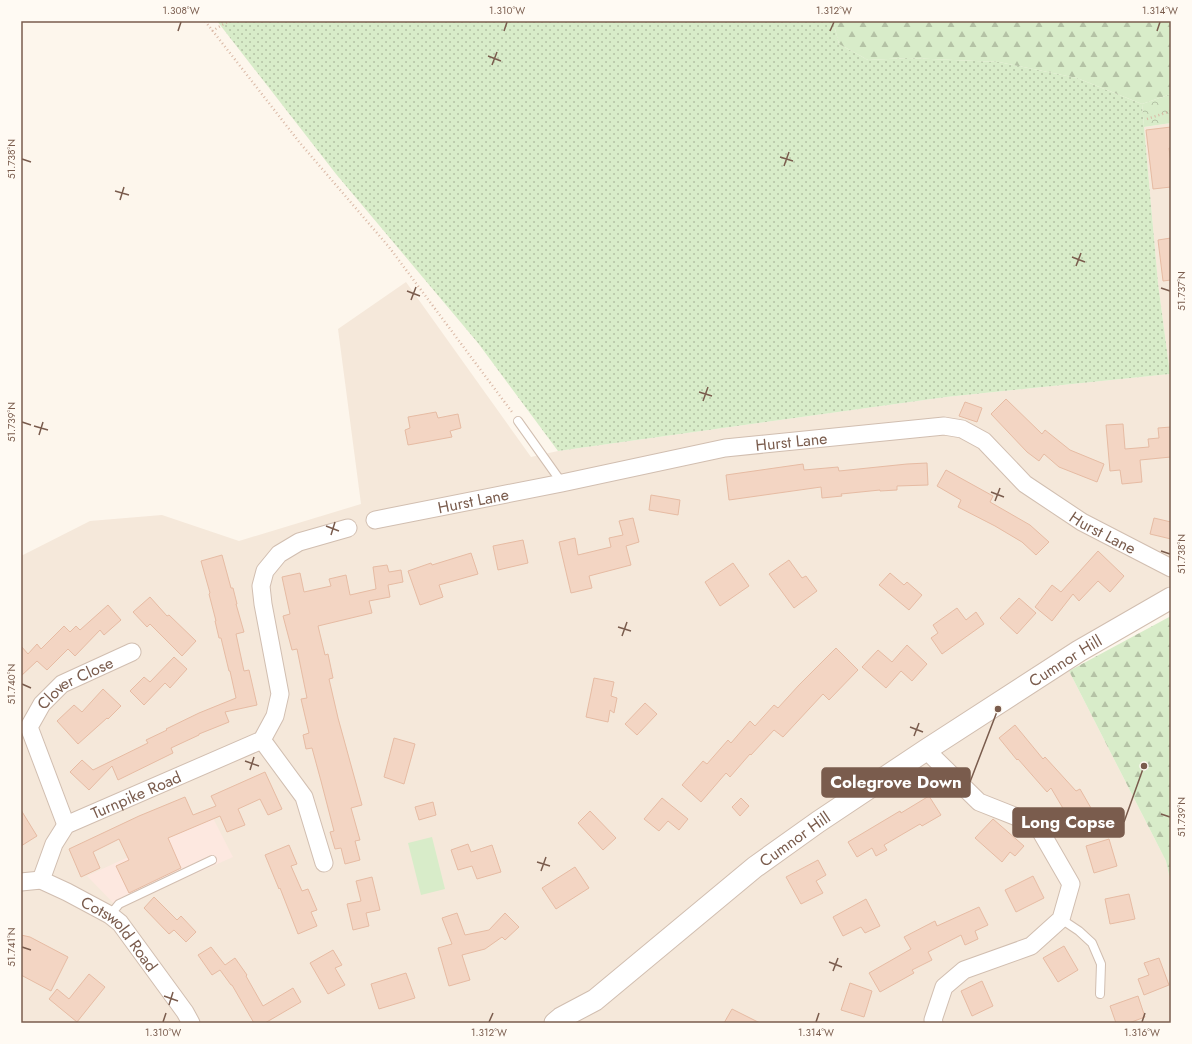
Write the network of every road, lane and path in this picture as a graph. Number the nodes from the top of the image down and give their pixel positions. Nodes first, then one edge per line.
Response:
1 (205, 21) edge
2 (228, 21) edge
3 (212, 31) junction
4 (1171, 111) edge
5 (1147, 119) dead end
6 (518, 421) joint
7 (562, 483) junction
8 (375, 520) dead end
9 (348, 528) dead end
10 (1171, 568) edge
11 (1171, 598) edge
12 (132, 652) dead end
13 (25, 726) edge
14 (262, 740) junction
15 (926, 750) junction
16 (66, 825) junction
17 (212, 860) dead end
18 (324, 863) dead end
19 (41, 880) junction
20 (21, 882) edge
21 (110, 915) junction
22 (1061, 919) junction
23 (1100, 994) dead end
24 (560, 1021) edge
25 (191, 1023) edge
26 (934, 1023) edge

1 - 3 path
2 - 3 path
3 - 6 path
4 - 5 path
6 - 7 lane
7 - 8 street, Hurst Lane
7 - 10 street, Hurst Lane
9 - 14 street
11 - 15 street, Cumnor Hill
12 - 13 street, Clover Close
13 - 16 street, Clover Close
14 - 16 street, Turnpike Road
14 - 18 street
15 - 22 street
15 - 24 street, Cumnor Hill
16 - 19 street
17 - 21 lane
19 - 20 street
19 - 21 street, Cotswold Road
21 - 25 street, Cotswold Road
22 - 23 lane
22 - 26 street

